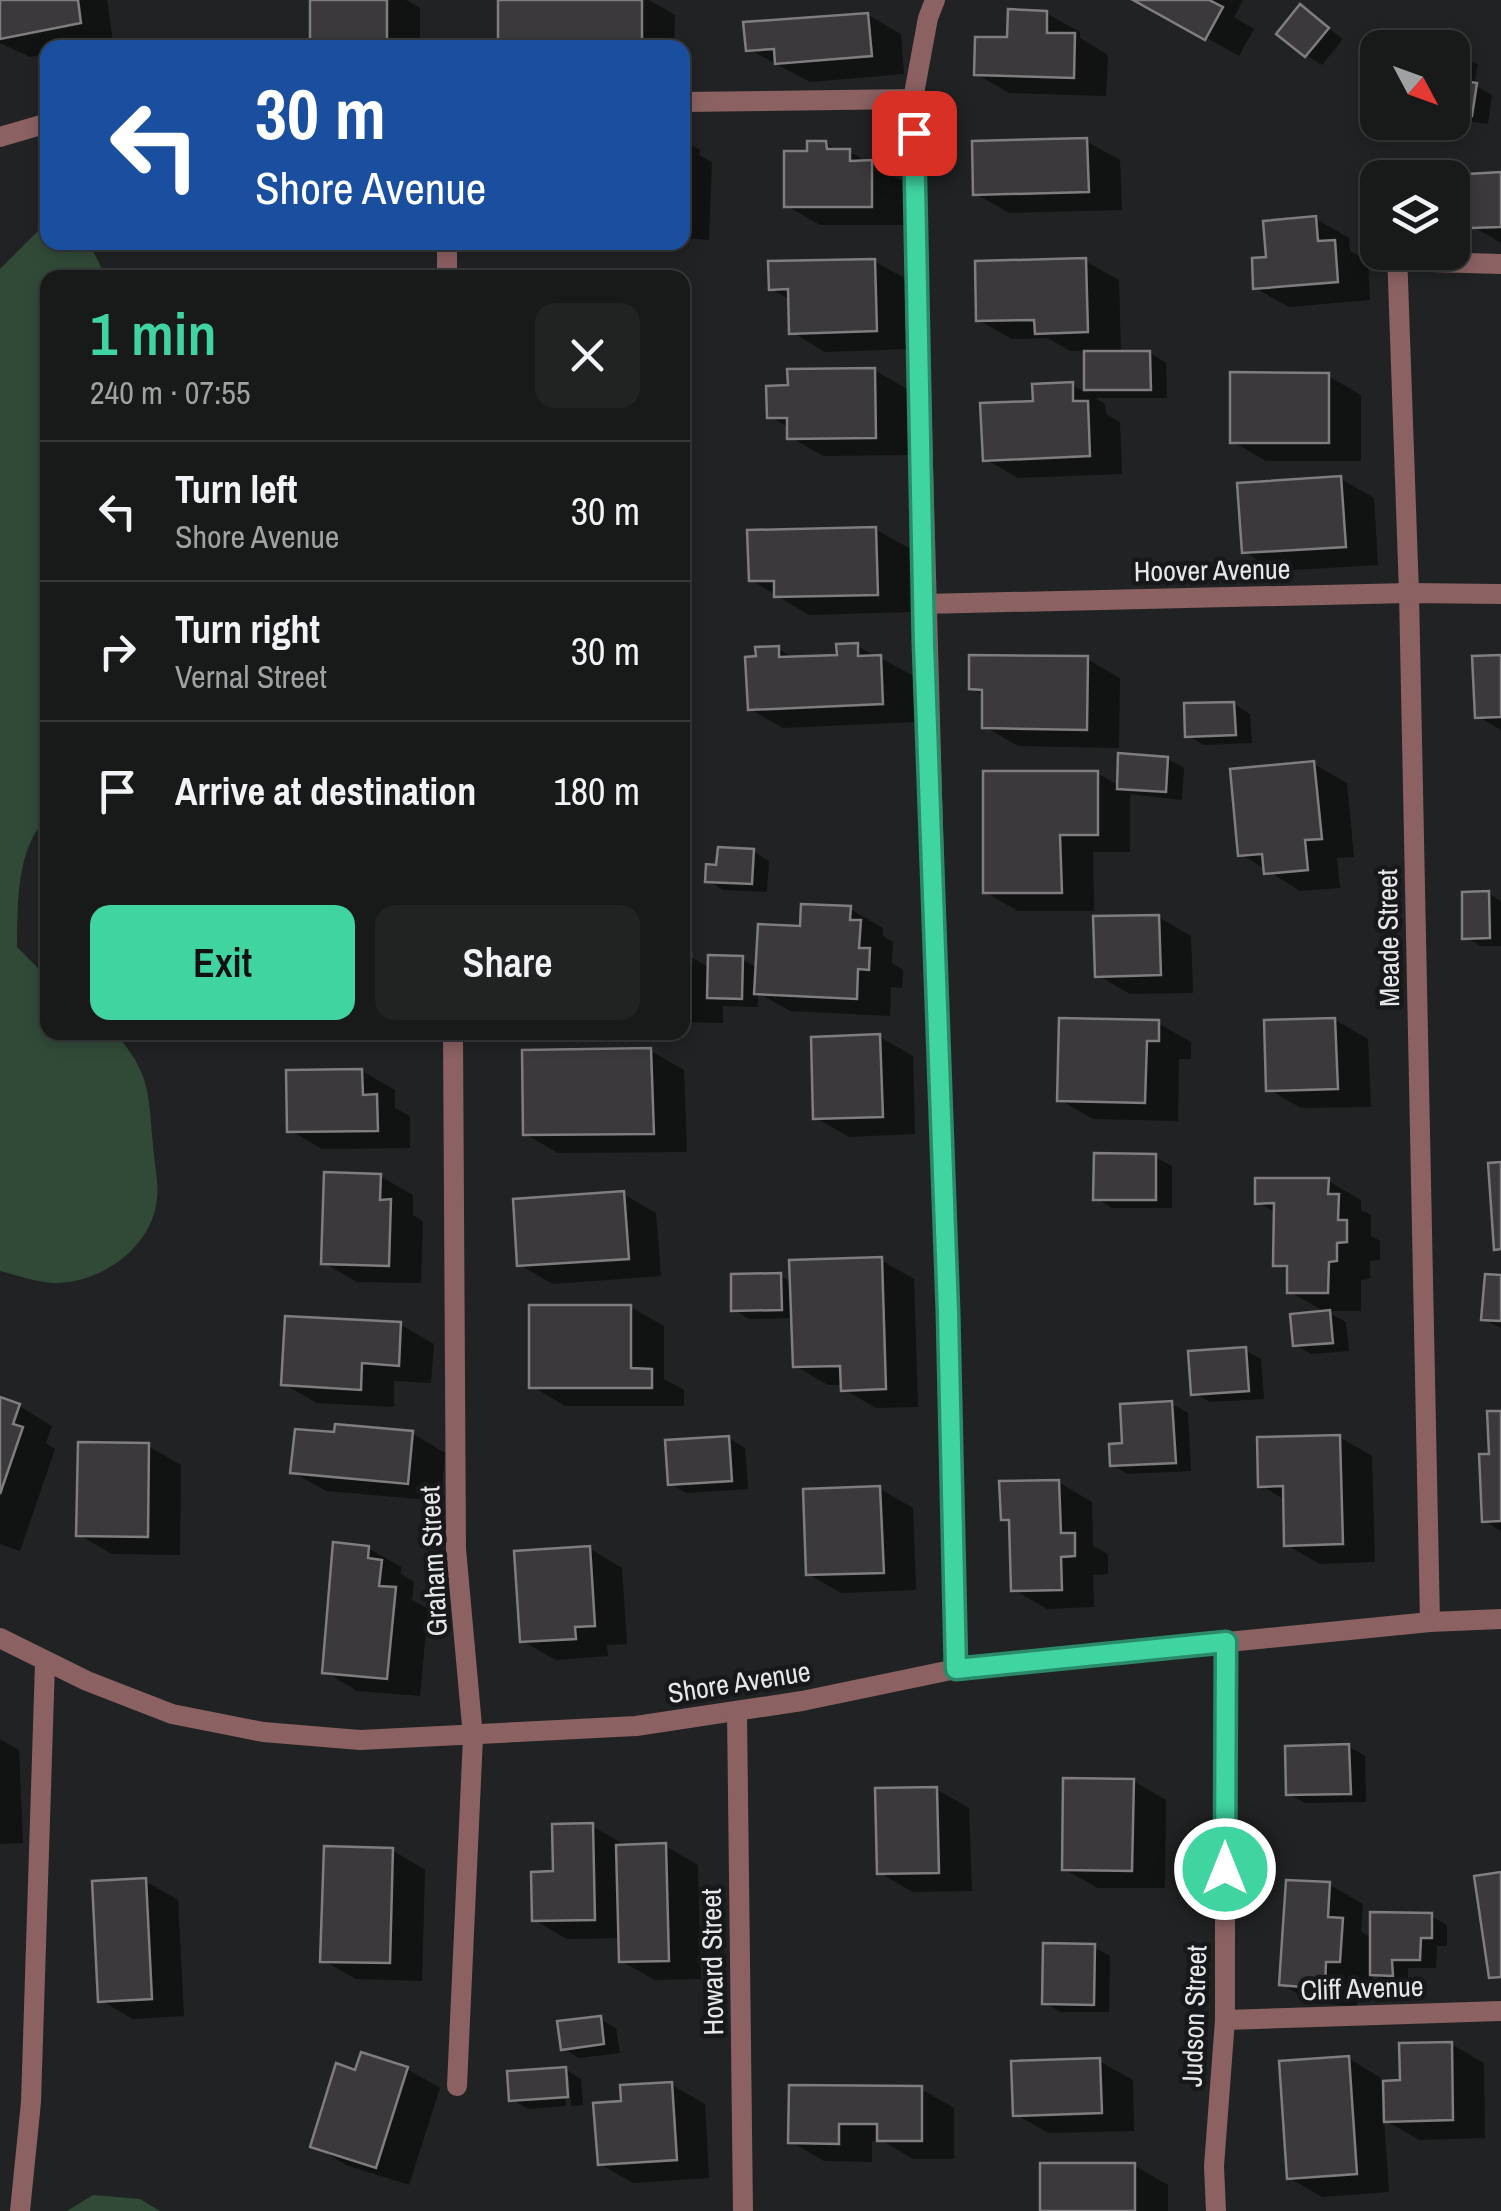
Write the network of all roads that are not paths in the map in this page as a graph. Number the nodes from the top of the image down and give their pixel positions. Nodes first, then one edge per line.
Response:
1 (935, 0) edge
2 (913, 99) junction
3 (690, 102) edge
4 (40, 125) edge
5 (0, 137) edge
6 (1470, 262) edge
7 (1501, 264) edge
8 (1397, 270) edge
9 (1409, 593) junction
10 (1501, 594) edge
11 (924, 604) junction
12 (452, 1040) edge
13 (1501, 1619) edge
14 (1430, 1622) junction
15 (0, 1638) edge
16 (1226, 1642) junction
17 (45, 1662) junction
18 (956, 1669) junction
19 (737, 1712) junction
20 (473, 1736) junction
21 (1501, 2011) edge
22 (1224, 2020) junction
23 (457, 2086) dead end
24 (20, 2211) edge
25 (743, 2211) edge
26 (1216, 2211) edge

1 - 2 street
2 - 3 street
2 - 11 street
4 - 5 street
6 - 7 street
8 - 9 street, Meade Street
9 - 10 street, Hoover Avenue
9 - 11 street, Hoover Avenue
9 - 14 street, Meade Street
11 - 18 street
12 - 20 street, Graham Street
13 - 14 street, Shore Avenue
14 - 16 street, Shore Avenue
15 - 17 street, Shore Avenue
16 - 18 street, Shore Avenue
16 - 22 street, Judson Street
17 - 20 street, Shore Avenue
17 - 24 street
18 - 19 street, Shore Avenue
19 - 20 street, Shore Avenue
19 - 25 street, Howard Street
20 - 23 street, Graham Street
21 - 22 street, Cliff Avenue
22 - 26 street, Judson Street

